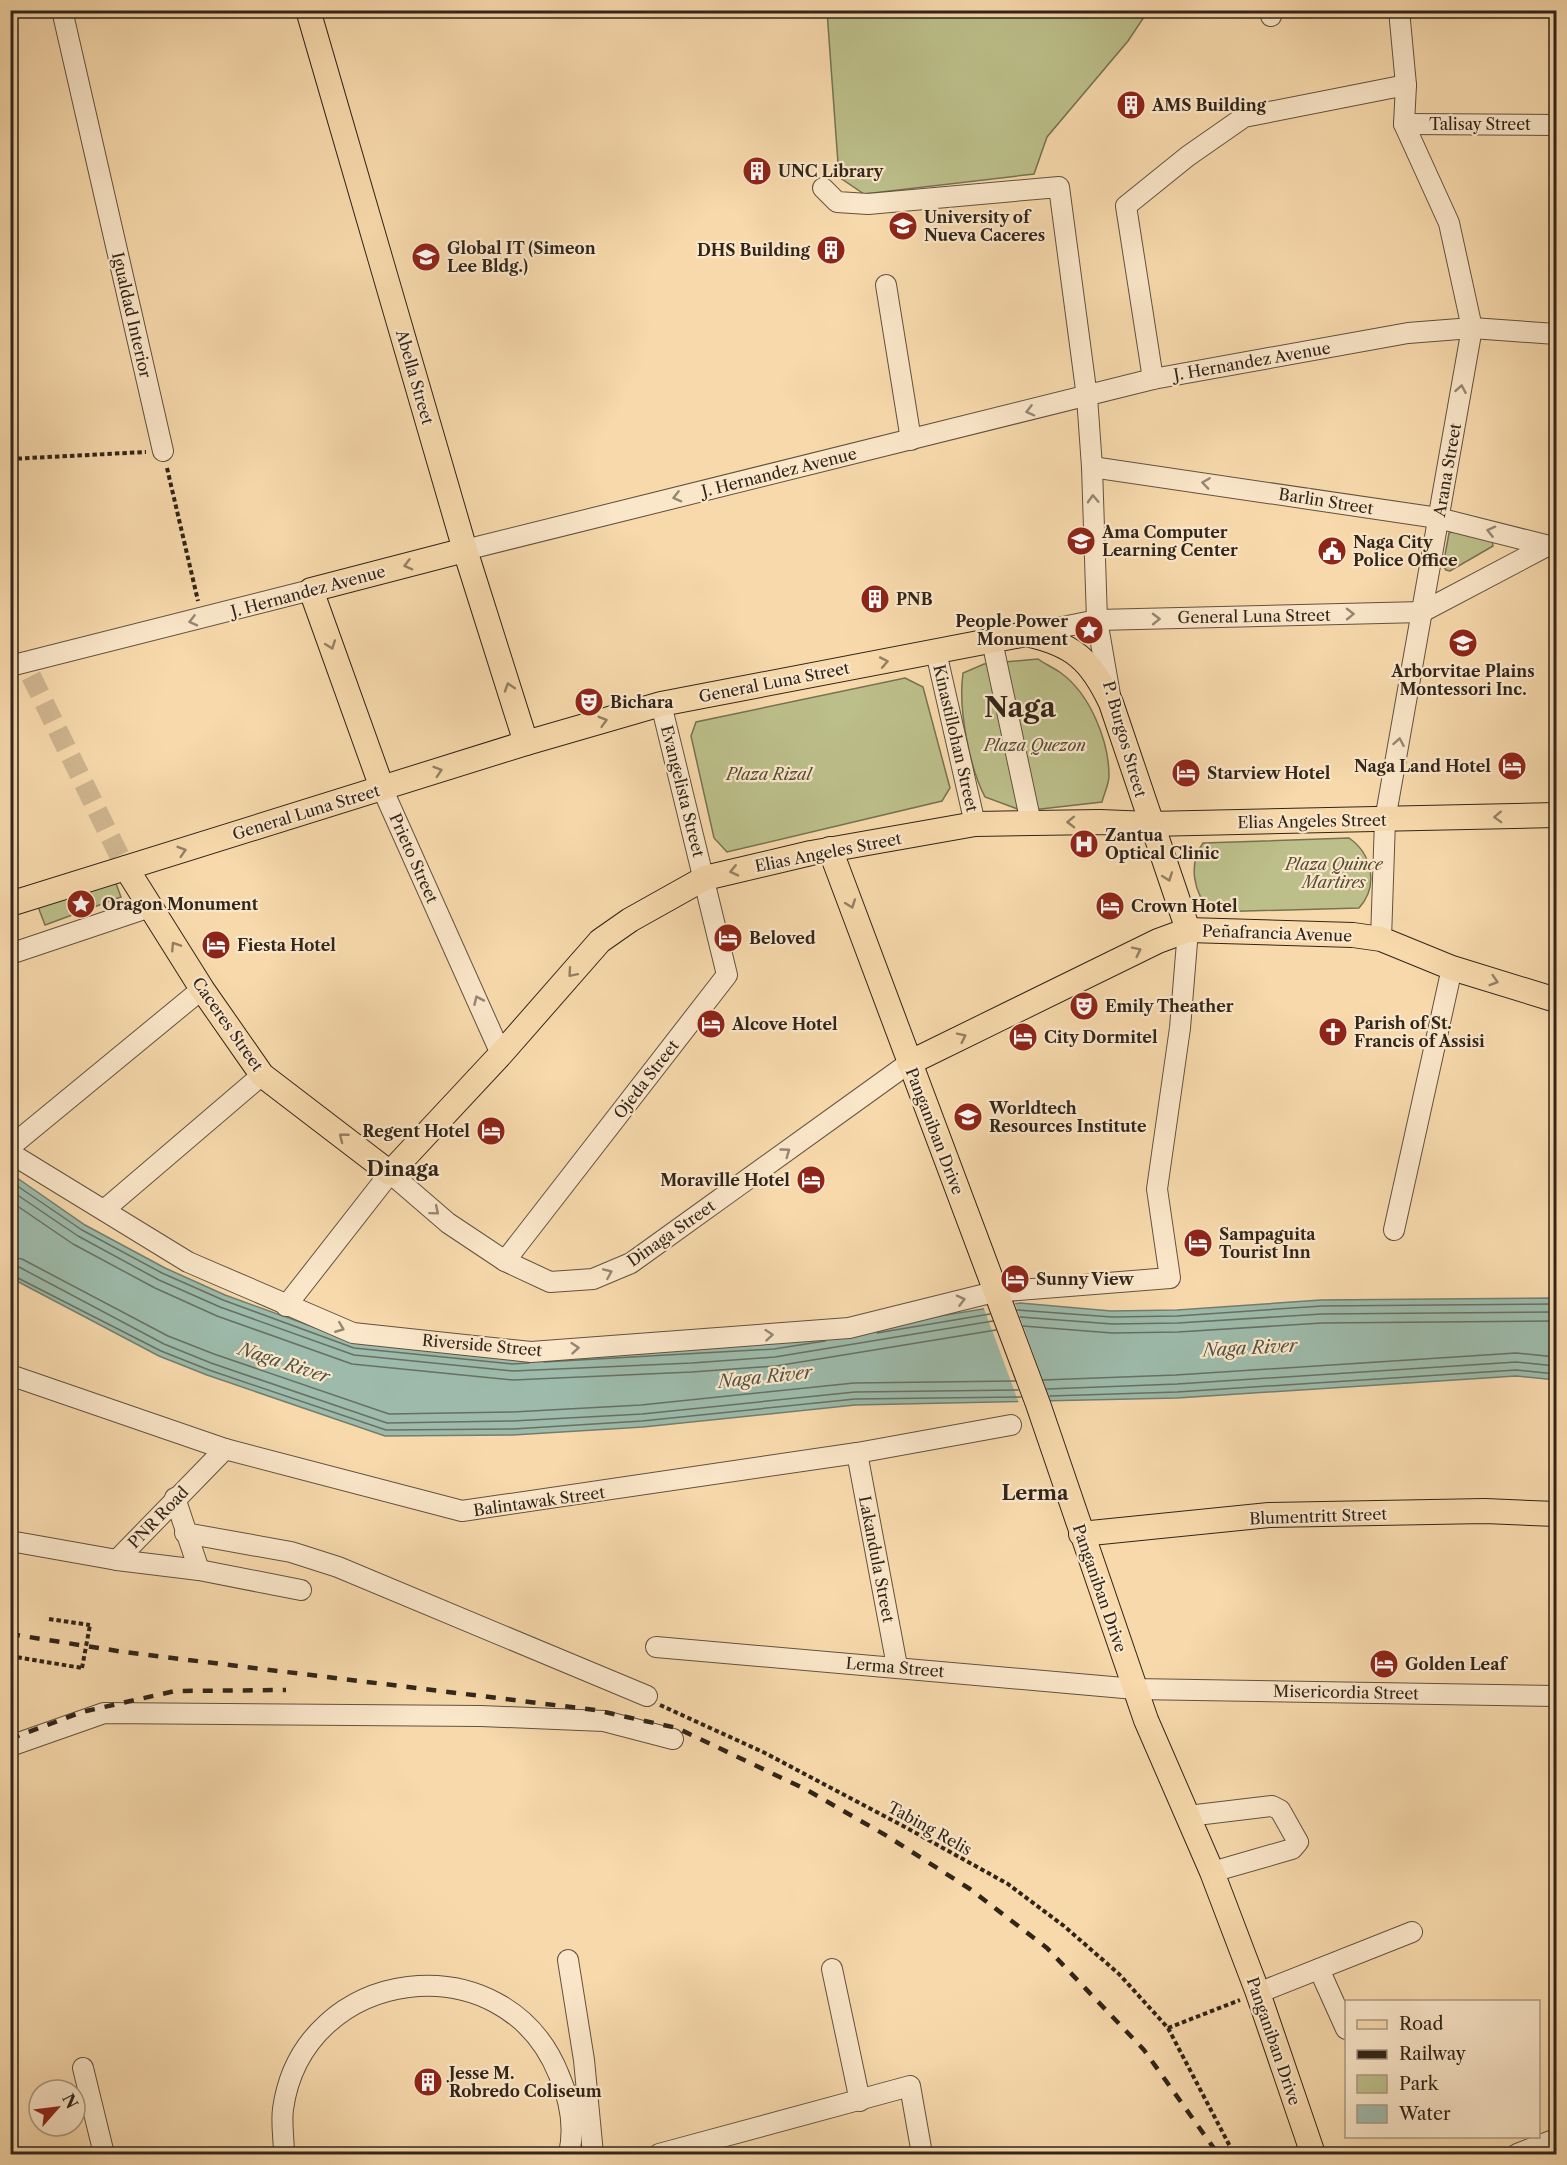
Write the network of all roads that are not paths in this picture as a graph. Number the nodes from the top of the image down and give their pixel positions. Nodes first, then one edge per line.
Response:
1 (62, 10) edge
2 (308, 10) edge
3 (1399, 10) edge
4 (1406, 85) junction
5 (1404, 124) junction
6 (1557, 125) edge
7 (823, 188) dead end
8 (886, 285) dead end
9 (1472, 328) junction
10 (1557, 334) edge
11 (1153, 379) junction
12 (1087, 397) junction
13 (911, 440) junction
14 (163, 451) road end
15 (1092, 467) junction
16 (1438, 518) junction
17 (1552, 547) edge
18 (465, 550) junction
19 (311, 590) junction
20 (1422, 612) junction
21 (1097, 620) junction
22 (1026, 634) junction
23 (992, 640) junction
24 (936, 652) junction
25 (22, 668) edge
26 (1111, 703) junction
27 (661, 704) junction
28 (526, 743) junction
29 (382, 788) junction
30 (1557, 815) edge
31 (1385, 820) junction
32 (1031, 823) junction
33 (975, 824) junction
34 (1150, 824) junction
35 (830, 849) junction
36 (123, 863) junction
37 (705, 878) junction
38 (10, 904) edge
39 (150, 907) junction
40 (1188, 930) junction
41 (1381, 939) junction
42 (10, 954) edge
43 (1452, 968) junction
44 (202, 989) junction
45 (1557, 1000) edge
46 (501, 1054) junction
47 (909, 1063) junction
48 (262, 1075) junction
49 (10, 1147) edge
50 (10, 1153) edge
51 (390, 1173) junction
52 (104, 1210) junction
53 (1394, 1230) dead end
54 (505, 1261) junction
55 (996, 1295) junction
56 (286, 1306) junction
57 (10, 1375) edge
58 (1011, 1425) dead end
59 (225, 1449) junction
60 (857, 1453) junction
61 (175, 1498) junction
62 (1557, 1514) edge
63 (185, 1533) junction
64 (1081, 1534) junction
65 (10, 1542) edge
66 (117, 1560) junction
67 (199, 1570) junction
68 (301, 1590) dead end
69 (656, 1647) dead end
70 (897, 1666) junction
71 (1135, 1689) junction
72 (647, 1696) road end
73 (1557, 1696) edge
74 (673, 1739) dead end
75 (10, 1746) edge
76 (1188, 1816) junction
77 (1212, 1872) junction
78 (1412, 1932) dead end
79 (568, 1960) dead end
80 (832, 1969) dead end
81 (1319, 1969) junction
82 (1258, 1993) junction
83 (1345, 2025) edge
84 (83, 2067) dead end
85 (860, 2101) junction
86 (1557, 2139) edge
87 (104, 2154) edge
88 (284, 2154) edge
89 (569, 2154) edge
90 (593, 2154) edge
91 (658, 2154) edge
92 (922, 2154) edge
93 (1313, 2154) edge
94 (1517, 2154) edge

1 - 14 street, Igualdad Interior
2 - 18 main road, Abella Street
3 - 4 street, Arana Street
4 - 5 street, Arana Street
4 - 11 street
5 - 6 street, Talisay Street
5 - 9 street, Arana Street
7 - 12 street, P. Burgos Street
8 - 13 street
9 - 10 street, J. Hernandez Avenue
9 - 11 street, J. Hernandez Avenue
16 -> 9 street, Arana Street
11 - 12 street, J. Hernandez Avenue
12 -> 13 street, J. Hernandez Avenue
12 - 15 street, P. Burgos Street
13 -> 18 street, J. Hernandez Avenue
16 -> 15 street, Barlin Street
21 -> 15 street, P. Burgos Street
17 -> 16 street, Barlin Street
16 - 20 street, Arana Street
17 - 20 street, General Luna Street
18 -> 19 main road, J. Hernandez Avenue
28 -> 18 main road, Abella Street
19 -> 25 street, J. Hernandez Avenue
19 -> 29 main road, Prieto Street
21 -> 20 street, General Luna Street
31 -> 20 street, Arana Street
21 - 22 street, General Luna Street
21 - 26 street, P. Burgos Street
22 - 23 main road, General Luna Street
22 - 26 main road
23 - 24 main road, General Luna Street
23 - 32 street
27 -> 24 main road, General Luna Street
24 - 33 street, Kinastillohan Street
26 - 34 main road, P. Burgos Street
28 -> 27 main road, General Luna Street
27 - 37 street, Evangelista Street
29 -> 28 main road, General Luna Street
36 -> 29 main road, General Luna Street
46 -> 29 street, Prieto Street
30 -> 31 main road, Elias Angeles Street
31 - 34 main road, Elias Angeles Street
31 - 41 street, Arana Street
32 - 33 main road, Elias Angeles Street
34 -> 32 main road, Elias Angeles Street
33 - 35 main road, Elias Angeles Street
34 -> 40 main road, P. Burgos Street
35 -> 37 main road, Elias Angeles Street
35 -> 47 main road, Panganiban Drive
36 - 38 main road, General Luna Street
36 - 39 main road, Caceres Street
37 -> 46 main road, Elias Angeles Street
37 - 54 street, Ojeda Street
39 - 42 street
44 -> 39 main road, Caceres Street
40 - 41 main road, Peñafrancia Avenue
47 -> 40 main road, Peñafrancia Avenue
40 - 55 street, Riverside Street
41 - 43 main road, Peñafrancia Avenue
43 -> 45 main road, Peñafrancia Avenue
43 - 53 street
44 - 48 main road, Caceres Street
44 - 49 street
46 - 51 main road, Elias Angeles Street
54 -> 47 street, Dinaga Street
47 - 55 main road, Panganiban Drive
51 -> 48 main road, Caceres Street
48 - 52 street
50 - 52 street, Riverside Street
51 -> 54 street, Dinaga Street
51 - 56 street, Elias Angeles Street
52 - 56 street, Riverside Street
56 -> 55 street, Riverside Street
55 - 64 main road, Panganiban Drive
57 - 59 street, Balintawak Street
58 - 60 street, Balintawak Street
59 - 60 street, Balintawak Street
59 - 61 street, PNR Road
60 - 70 street, Lakandula Street
61 - 63 street
61 - 66 street, PNR Road
62 - 64 main road, Blumentritt Street
63 - 67 street
63 - 72 street
64 - 71 main road, Panganiban Drive
65 - 66 street, PNR Road
66 - 67 street
67 - 68 street
69 - 70 street, Lerma Street
70 - 71 street, Lerma Street
71 - 73 street, Misericordia Street
71 - 76 main road, Panganiban Drive
74 - 75 street
76 - 77 main road, Panganiban Drive
76 - 77 street
77 - 82 main road, Panganiban Drive
78 - 81 street
79 - 90 street
80 - 85 street
81 - 82 street
81 - 83 street
82 - 93 main road, Panganiban Drive
84 - 87 street
85 - 91 street
85 - 92 street
86 - 94 street
88 - 89 street

